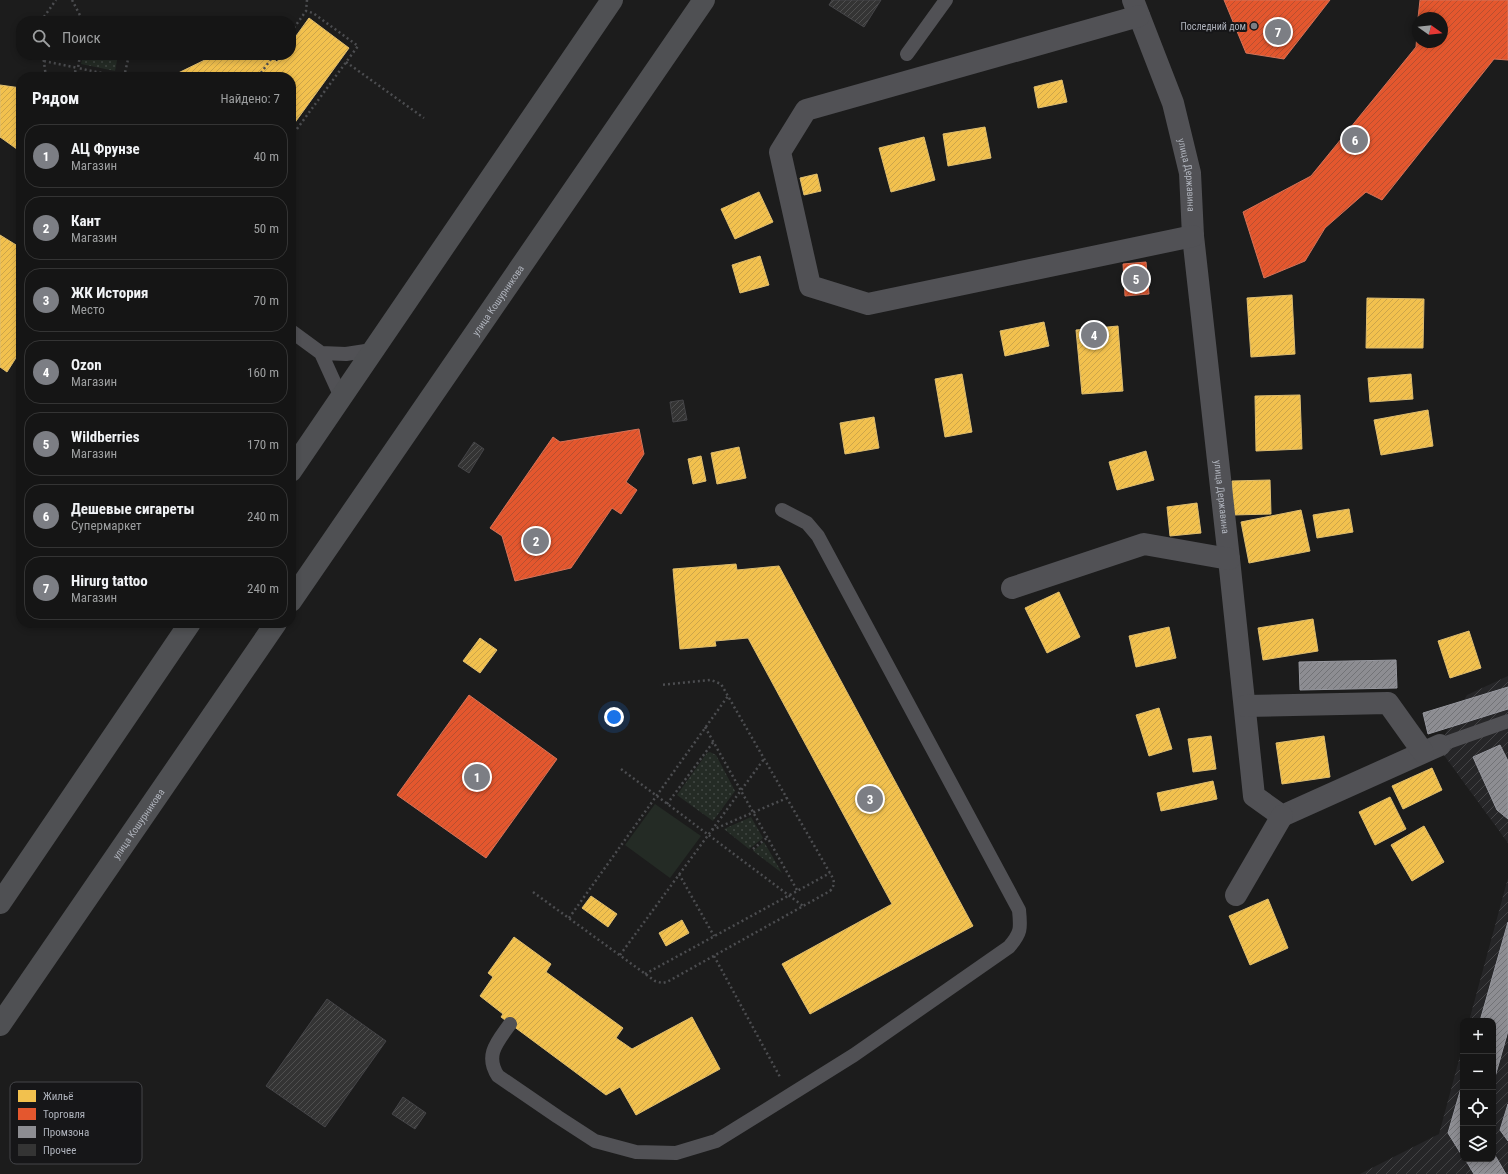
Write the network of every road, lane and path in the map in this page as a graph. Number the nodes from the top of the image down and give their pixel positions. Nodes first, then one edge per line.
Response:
1 (56, 0) edge
2 (72, 0) edge
3 (307, 0) edge
4 (612, 0) edge
5 (704, 0) edge
6 (946, 0) edge
7 (1136, 8) edge
8 (306, 11) junction
9 (45, 16) edge
10 (80, 16) edge
11 (296, 25) edge
12 (907, 54) dead end
13 (79, 60) edge
14 (127, 60) edge
15 (270, 60) edge
16 (44, 61) joint
17 (346, 62) junction
18 (77, 68) junction
19 (45, 72) edge
20 (76, 72) edge
21 (96, 72) edge
22 (125, 72) edge
23 (262, 72) edge
24 (424, 118) dead end
25 (296, 130) edge
26 (1193, 236) junction
27 (296, 335) edge
28 (372, 350) junction
29 (321, 353) junction
30 (341, 397) junction
31 (296, 464) edge
32 (782, 510) dead end
33 (1229, 559) junction
34 (1012, 588) dead end
35 (296, 594) edge
36 (187, 628) edge
37 (273, 628) edge
38 (660, 685) dead end
39 (728, 696) junction
40 (1244, 706) junction
41 (1508, 721) edge
42 (706, 727) junction
43 (714, 740) junction
44 (1432, 749) junction
45 (764, 759) junction
46 (621, 769) dead end
47 (741, 790) junction
48 (656, 796) junction
49 (786, 798) junction
50 (667, 804) junction
51 (754, 812) junction
52 (1282, 816) junction
53 (711, 831) junction
54 (708, 835) junction
55 (768, 837) junction
56 (753, 849) dead end
57 (830, 873) junction
58 (679, 874) junction
59 (797, 890) junction
60 (533, 892) dead end
61 (788, 895) junction
62 (1236, 895) dead end
63 (0, 903) edge
64 (803, 906) junction
65 (569, 918) junction
66 (714, 936) junction
67 (620, 956) junction
68 (714, 956) junction
69 (645, 974) junction
70 (0, 1024) edge
71 (510, 1024) dead end
72 (790, 1096) junction

1 - 9 path
2 - 10 path
3 - 8 path
4 - 28 main road
5 - 35 main road, улица Кошурникова
6 - 12 lane
7 - 26 street, улица Державина
7 - 26 street
8 - 11 path
8 - 17 path
13 - 18 path
14 - 22 path
15 - 23 path
16 - 18 path
16 - 19 path
17 - 24 path
17 - 25 path
18 - 20 path
18 - 21 path
26 - 33 street, улица Державина
27 - 29 lane
28 - 29 lane
28 - 30 main road
29 - 30 lane
30 - 31 main road
32 - 72 lane
33 - 34 street
33 - 40 street, улица Державина
36 - 63 main road
37 - 70 main road, улица Кошурникова
38 - 39 path
39 - 42 path
39 - 45 path
40 - 44 street
40 - 52 street, улица Державина
41 - 44 lane
42 - 43 path
42 - 48 path
43 - 47 path
43 - 50 path
44 - 52 street
45 - 47 path
45 - 49 path
46 - 48 path
47 - 51 path
47 - 53 path
48 - 50 path
48 - 65 path
49 - 51 path
49 - 57 path
50 - 54 path
51 - 53 path
51 - 55 path
52 - 62 street
53 - 54 path
54 - 58 path
54 - 61 path
55 - 56 path
55 - 59 path
57 - 59 path
57 - 64 path
58 - 66 path
58 - 67 path
59 - 61 path
60 - 65 path
61 - 64 path
61 - 66 path
64 - 68 path
65 - 67 path
66 - 69 path
67 - 69 path
68 - 69 path
68 - 72 path
71 - 72 lane

